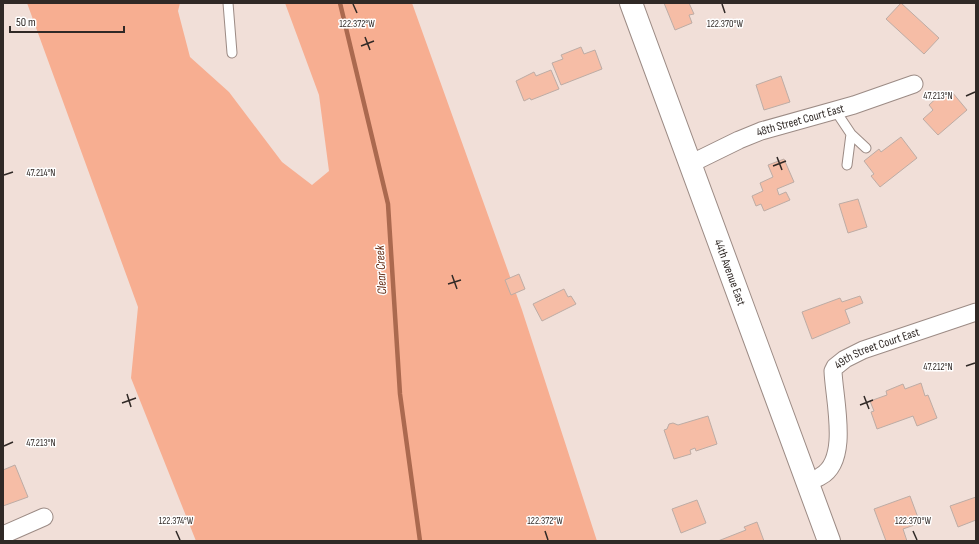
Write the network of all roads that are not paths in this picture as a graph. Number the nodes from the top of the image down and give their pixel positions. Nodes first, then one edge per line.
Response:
1 (228, 3) edge
2 (631, 3) edge
3 (232, 53) dead end
4 (914, 84) dead end
5 (835, 110) junction
6 (851, 134) junction
7 (866, 148) dead end
8 (690, 164) junction
9 (847, 165) dead end
10 (976, 312) edge
11 (807, 482) junction
12 (44, 517) dead end
13 (3, 535) edge
14 (829, 541) edge

1 - 3 lane
2 - 8 street, 44th Avenue East
4 - 5 street, 48th Street Court East
5 - 6 lane
5 - 8 street, 48th Street Court East
6 - 7 lane
6 - 9 lane
8 - 11 street, 44th Avenue East
10 - 11 street, 49th Street Court East
11 - 14 street, 44th Avenue East
12 - 13 street

